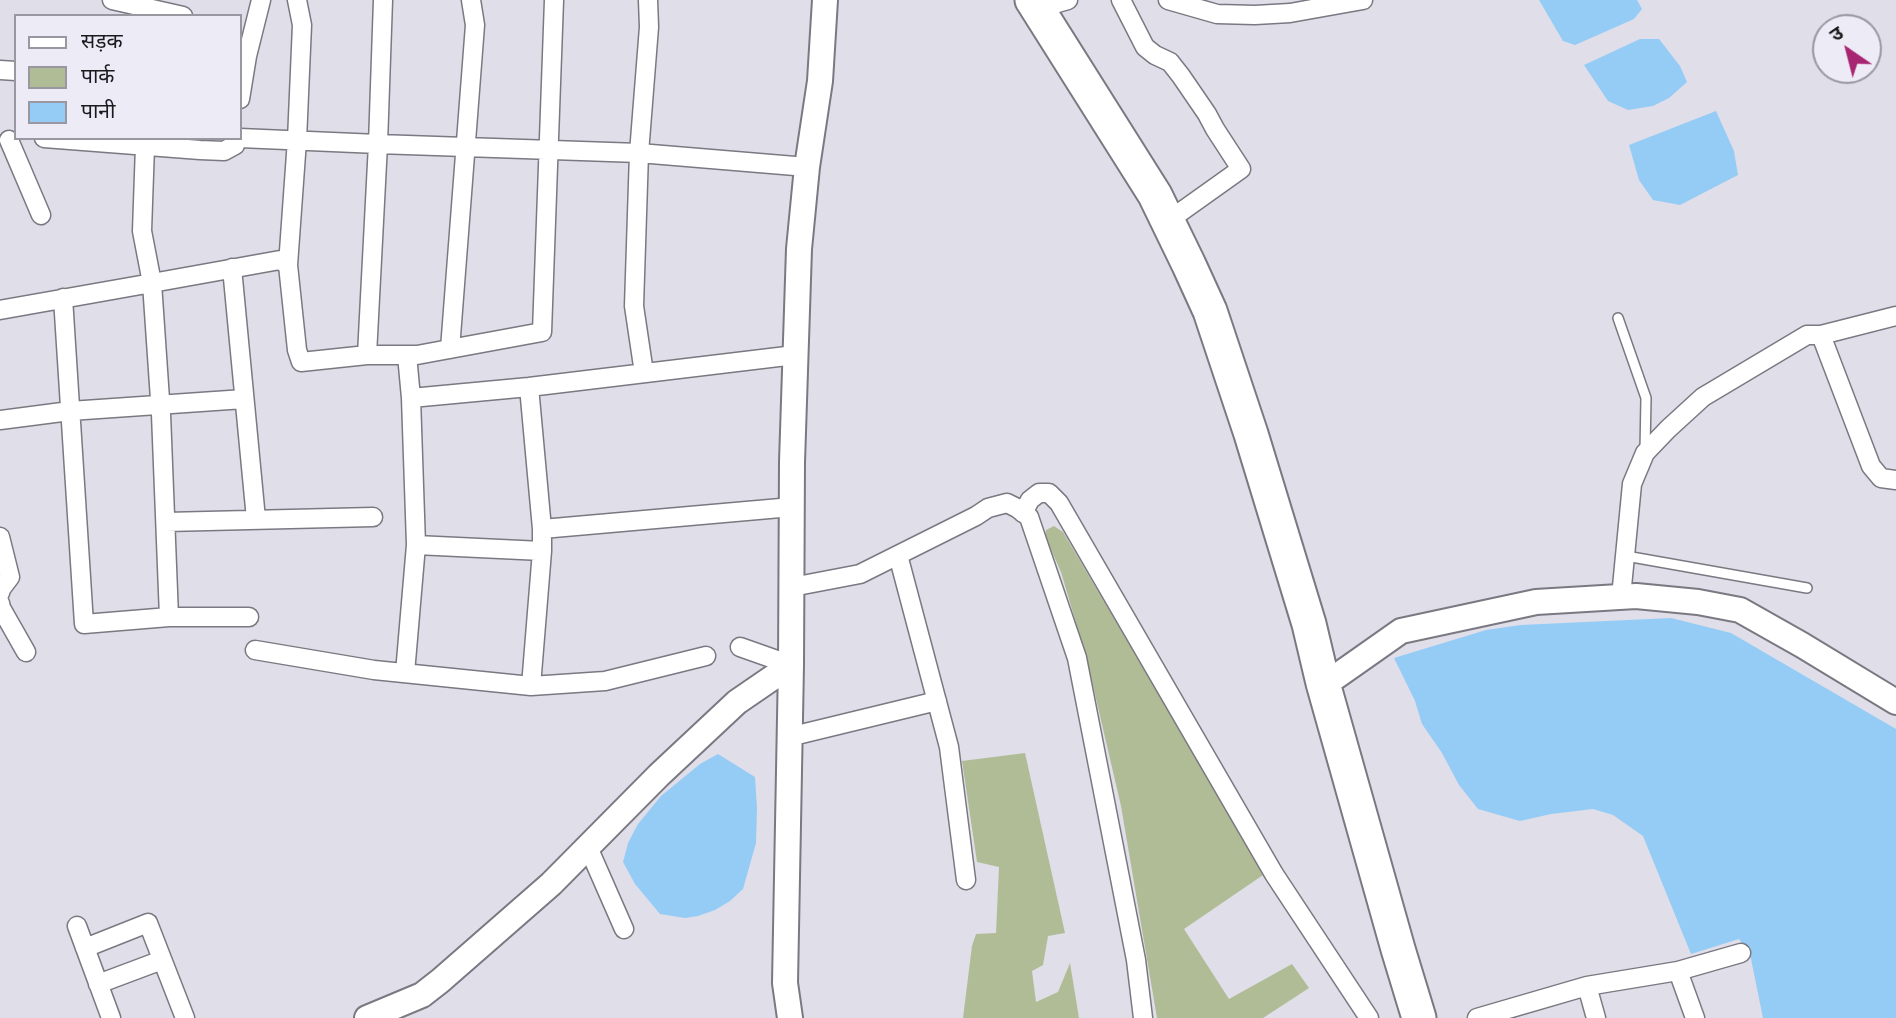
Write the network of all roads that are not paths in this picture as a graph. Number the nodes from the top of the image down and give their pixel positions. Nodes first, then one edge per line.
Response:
1 (112, 0) edge
2 (297, 0) edge
3 (383, 0) edge
4 (471, 0) edge
5 (554, 0) edge
6 (648, 0) edge
7 (825, 0) edge
8 (1121, 0) edge
9 (1168, 0) edge
10 (1363, 0) edge
11 (264, 1) edge
12 (1051, 1) edge
13 (174, 14) edge
14 (246, 32) edge
15 (242, 83) edge
16 (242, 138) edge
17 (8, 140) edge
18 (69, 140) edge
19 (236, 140) edge
20 (297, 140) junction
21 (378, 145) junction
22 (145, 146) junction
23 (465, 147) junction
24 (550, 149) junction
25 (639, 153) junction
26 (807, 167) junction
27 (41, 215) dead end
28 (1174, 217) junction
29 (288, 265) junction
30 (232, 268) junction
31 (152, 283) junction
32 (63, 298) junction
33 (0, 310) edge
34 (1896, 316) edge
35 (1618, 318) dead end
36 (1821, 335) junction
37 (450, 349) junction
38 (367, 355) junction
39 (407, 355) junction
40 (796, 355) junction
41 (644, 373) junction
42 (529, 387) junction
43 (411, 398) junction
44 (244, 399) junction
45 (161, 405) junction
46 (70, 411) junction
47 (0, 420) edge
48 (1645, 453) junction
49 (1896, 480) edge
50 (792, 508) junction
51 (1023, 513) junction
52 (373, 517) dead end
53 (256, 519) junction
54 (166, 522) junction
55 (542, 529) junction
56 (0, 537) edge
57 (416, 545) junction
58 (542, 551) junction
59 (898, 555) junction
60 (1626, 556) junction
61 (792, 587) junction
62 (1807, 588) dead end
63 (0, 593) edge
64 (1621, 597) junction
65 (0, 603) edge
66 (169, 617) junction
67 (249, 617) dead end
68 (740, 647) dead end
69 (255, 650) dead end
70 (26, 653) dead end
71 (706, 656) dead end
72 (791, 665) junction
73 (405, 673) junction
74 (1330, 680) junction
75 (531, 686) junction
76 (937, 701) junction
77 (1896, 702) edge
78 (790, 735) junction
79 (588, 847) junction
80 (966, 880) dead end
81 (77, 926) dead end
82 (624, 929) dead end
83 (85, 948) junction
84 (1741, 953) dead end
85 (162, 960) junction
86 (1678, 971) junction
87 (98, 984) junction
88 (1587, 986) junction
89 (111, 1018) edge
90 (185, 1018) edge
91 (367, 1018) edge
92 (790, 1018) edge
93 (1143, 1018) edge
94 (1369, 1018) edge
95 (1419, 1018) edge
96 (1435, 1018) edge
97 (1477, 1018) edge
98 (1596, 1018) edge
99 (1695, 1018) edge

1 - 13 street
2 - 20 street
3 - 21 street
4 - 23 street
5 - 24 street
6 - 25 street
7 - 26 street
8 - 28 street
9 - 10 street
11 - 14 street
12 - 28 highway
14 - 15 street
16 - 20 street
17 - 27 street
18 - 22 street
19 - 22 street
20 - 21 street
20 - 29 street
21 - 23 street
21 - 38 street
22 - 31 street
23 - 24 street
23 - 37 street
24 - 25 street
24 - 37 street
25 - 26 street
25 - 41 street
26 - 40 street
28 - 74 highway
29 - 30 street
29 - 38 street
30 - 31 street
30 - 44 street
31 - 32 street
31 - 45 street
32 - 33 street
32 - 46 street
34 - 36 street
35 - 48 lane
36 - 48 street
36 - 49 street
37 - 39 street
38 - 39 street
39 - 43 street
40 - 41 street
40 - 50 street
41 - 42 street
42 - 43 street
42 - 55 street
43 - 57 street
44 - 45 street
44 - 53 street
45 - 46 street
45 - 54 street
46 - 47 street
46 - 66 street
48 - 60 street
50 - 55 street
50 - 61 street
51 - 59 street
51 - 93 street
51 - 94 street
52 - 53 street
53 - 54 street
54 - 66 street
55 - 58 street
56 - 63 street
57 - 58 street
57 - 73 street
58 - 75 street
59 - 61 street
59 - 76 street
60 - 62 lane
60 - 64 street
61 - 72 street
64 - 74 street
64 - 77 street
65 - 70 street
66 - 67 street
68 - 72 street
69 - 73 street
71 - 75 street
72 - 78 street
72 - 79 street
73 - 75 street
74 - 95 highway
74 - 96 highway
76 - 78 street
76 - 80 street
78 - 92 street
79 - 82 street
79 - 91 street
81 - 83 street
83 - 85 street
83 - 87 street
84 - 86 street
85 - 87 street
85 - 90 street
86 - 88 street
86 - 99 street
87 - 89 street
88 - 97 street
88 - 98 street

